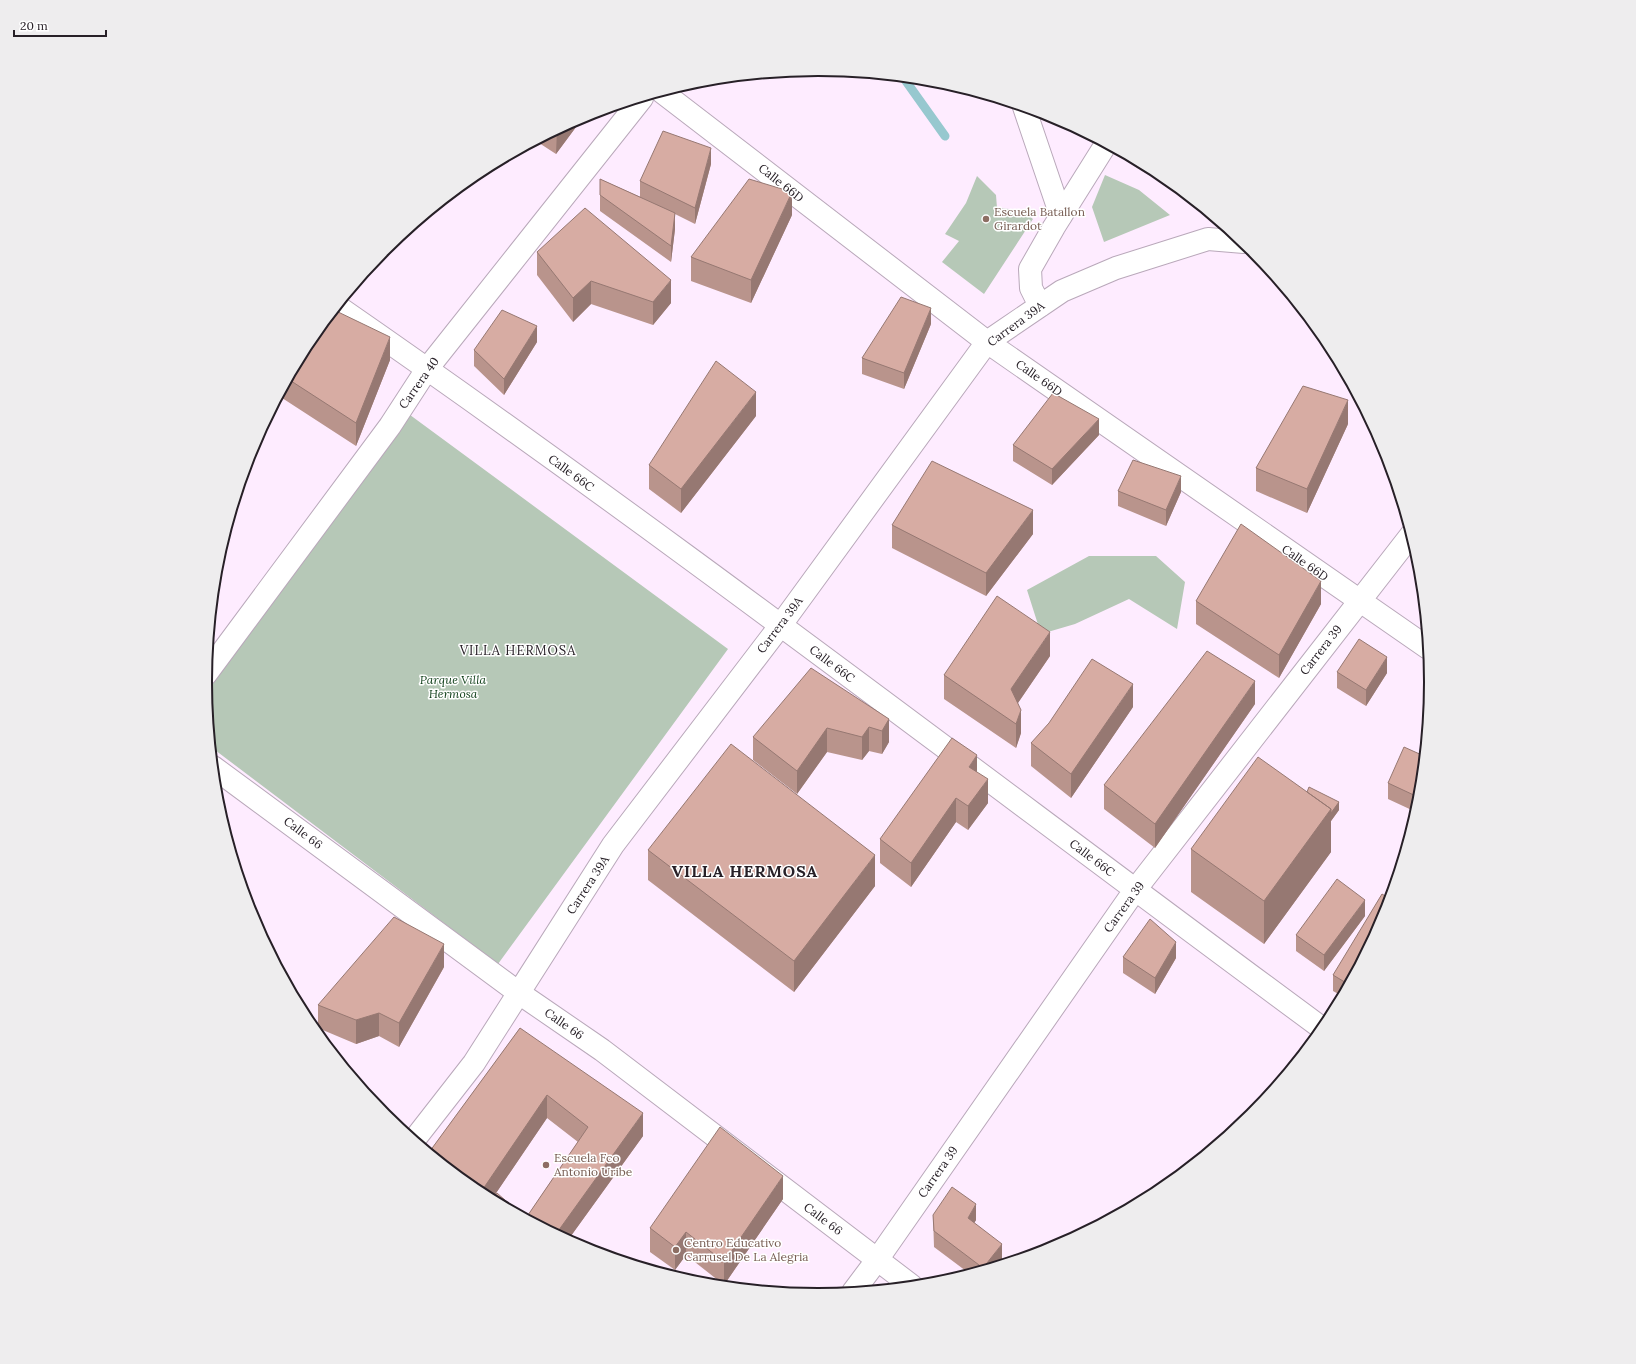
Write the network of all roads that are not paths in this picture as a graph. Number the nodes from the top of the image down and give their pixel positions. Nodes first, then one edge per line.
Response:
1 (667, 96) edge
2 (637, 104) edge
3 (1026, 113) edge
4 (1104, 148) edge
5 (1061, 216) junction
6 (1234, 241) edge
7 (1040, 306) junction
8 (341, 309) edge
9 (988, 342) junction
10 (427, 369) junction
11 (1407, 541) edge
12 (1359, 601) junction
13 (780, 626) junction
14 (1423, 645) edge
15 (212, 665) edge
16 (219, 771) edge
17 (1135, 890) junction
18 (519, 993) junction
19 (1318, 1024) edge
20 (417, 1137) edge
21 (876, 1260) junction
22 (906, 1281) edge
23 (857, 1287) edge

1 - 9 street, Calle 66D
2 - 10 street, Carrera 40
3 - 5 street
4 - 5 street
5 - 7 street
6 - 7 street, Carrera 39A
7 - 9 street, Carrera 39A
8 - 10 street, Calle 66C
9 - 12 street, Calle 66D
9 - 13 street, Carrera 39A
10 - 13 street, Calle 66C
10 - 15 street, Carrera 40
11 - 12 street, Carrera 39
12 - 14 street, Calle 66D
12 - 17 street, Carrera 39
13 - 17 street, Calle 66C
13 - 18 street, Carrera 39A
16 - 18 street, Calle 66
17 - 19 street, Calle 66C
17 - 21 street, Carrera 39
18 - 20 street, Carrera 39A
18 - 21 street, Calle 66
21 - 22 street, Calle 66
21 - 23 street, Carrera 39

